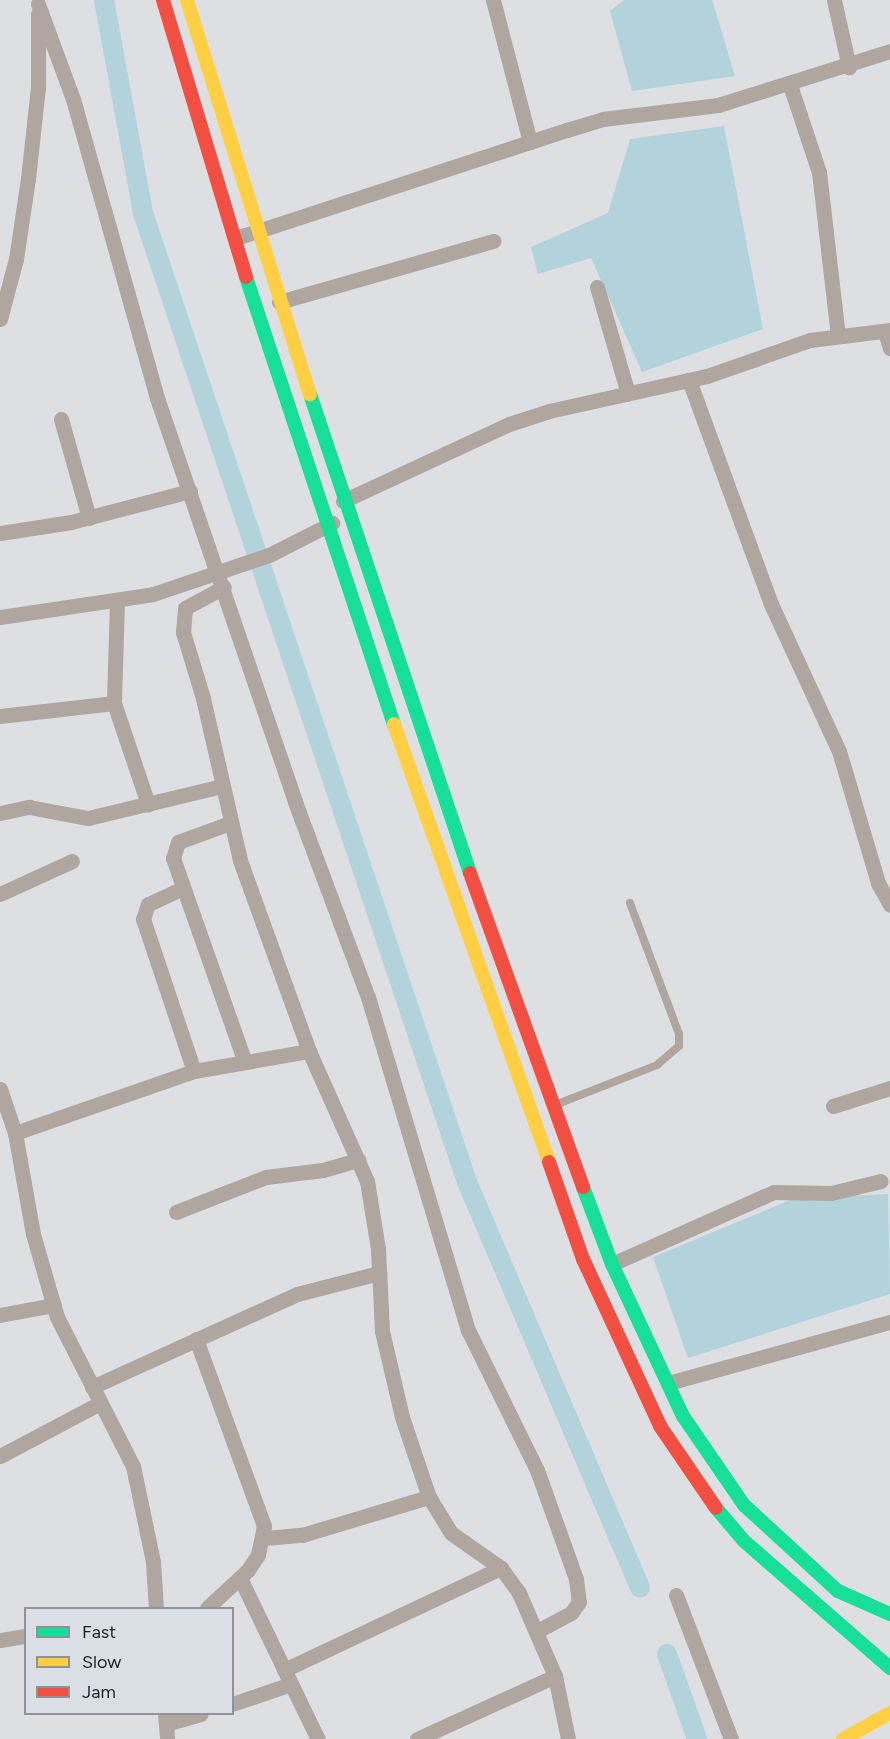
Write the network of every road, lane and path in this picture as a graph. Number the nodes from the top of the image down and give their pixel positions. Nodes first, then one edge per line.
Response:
1 (163, 0) edge
2 (187, 0) edge
3 (493, 0) edge
4 (834, 0) edge
5 (38, 2) edge
6 (890, 51) edge
7 (849, 67) junction
8 (790, 85) junction
9 (530, 142) junction
10 (257, 233) junction
11 (236, 238) junction
12 (493, 241) dead end
13 (597, 287) dead end
14 (279, 302) junction
15 (0, 320) edge
16 (888, 331) edge
17 (838, 335) junction
18 (890, 348) edge
19 (689, 381) junction
20 (628, 394) junction
21 (61, 419) dead end
22 (190, 491) junction
23 (343, 501) junction
24 (349, 517) junction
25 (89, 518) junction
26 (328, 525) junction
27 (0, 533) edge
28 (225, 577) junction
29 (117, 600) junction
30 (0, 617) edge
31 (114, 703) junction
32 (0, 716) edge
33 (222, 786) junction
34 (148, 804) junction
35 (0, 813) edge
36 (230, 823) junction
37 (72, 861) dead end
38 (183, 888) junction
39 (0, 894) edge
40 (630, 903) dead end
41 (890, 904) edge
42 (309, 1051) junction
43 (244, 1060) junction
44 (194, 1071) junction
45 (890, 1088) edge
46 (0, 1089) edge
47 (551, 1106) junction
48 (833, 1106) dead end
49 (15, 1133) junction
50 (358, 1160) junction
51 (881, 1181) dead end
52 (176, 1212) dead end
53 (612, 1264) junction
54 (379, 1273) junction
55 (54, 1305) junction
56 (0, 1315) edge
57 (890, 1322) edge
58 (196, 1339) junction
59 (668, 1383) junction
60 (92, 1388) junction
61 (100, 1403) junction
62 (0, 1456) edge
63 (429, 1497) junction
64 (264, 1538) junction
65 (501, 1568) junction
66 (240, 1578) junction
67 (676, 1595) dead end
68 (156, 1607) edge
69 (208, 1607) edge
70 (890, 1614) edge
71 (537, 1631) junction
72 (24, 1636) edge
73 (0, 1640) edge
74 (890, 1668) edge
75 (555, 1676) junction
76 (287, 1677) junction
77 (234, 1703) edge
78 (890, 1713) edge
79 (196, 1715) edge
80 (166, 1726) edge
81 (318, 1739) edge
82 (417, 1739) edge
83 (568, 1739) edge
84 (731, 1739) edge
85 (843, 1739) edge

1 - 11 main road
2 - 10 main road
3 - 9 street
4 - 7 street
5 - 15 street
5 - 22 street
6 - 7 street
7 - 8 street
8 - 9 street
8 - 17 street
9 - 10 street
10 - 11 street
10 - 14 main road
11 - 26 main road
12 - 14 street
13 - 20 street
14 - 23 main road
16 - 17 street
16 - 18 street
17 - 19 street
19 - 20 street
19 - 41 street
20 - 23 street
21 - 25 street
22 - 25 street
22 - 28 street
23 - 24 main road
24 - 26 street
24 - 47 main road
25 - 27 street
26 - 28 street
26 - 74 main road
28 - 29 street
28 - 33 street
28 - 71 street
29 - 30 street
29 - 31 street
31 - 32 street
31 - 34 street
33 - 34 street
33 - 36 street
34 - 35 street
36 - 38 street
36 - 42 street
37 - 39 street
38 - 43 street
38 - 44 street
40 - 47 lane
42 - 43 street
42 - 50 street
43 - 44 street
44 - 49 street
45 - 48 street
46 - 49 street
47 - 53 main road
49 - 55 street
50 - 52 street
50 - 54 street
51 - 53 street
53 - 59 main road
54 - 58 street
54 - 63 street
55 - 56 street
55 - 60 street
57 - 59 street
58 - 60 street
58 - 64 street
59 - 70 main road
60 - 61 street
61 - 62 street
61 - 68 street
63 - 64 street
63 - 65 street
64 - 66 street
65 - 71 street
65 - 76 street
66 - 69 street
66 - 76 street
67 - 84 street
71 - 75 street
72 - 73 street
75 - 82 street
75 - 83 street
76 - 77 street
76 - 81 street
78 - 85 main road
79 - 80 street

